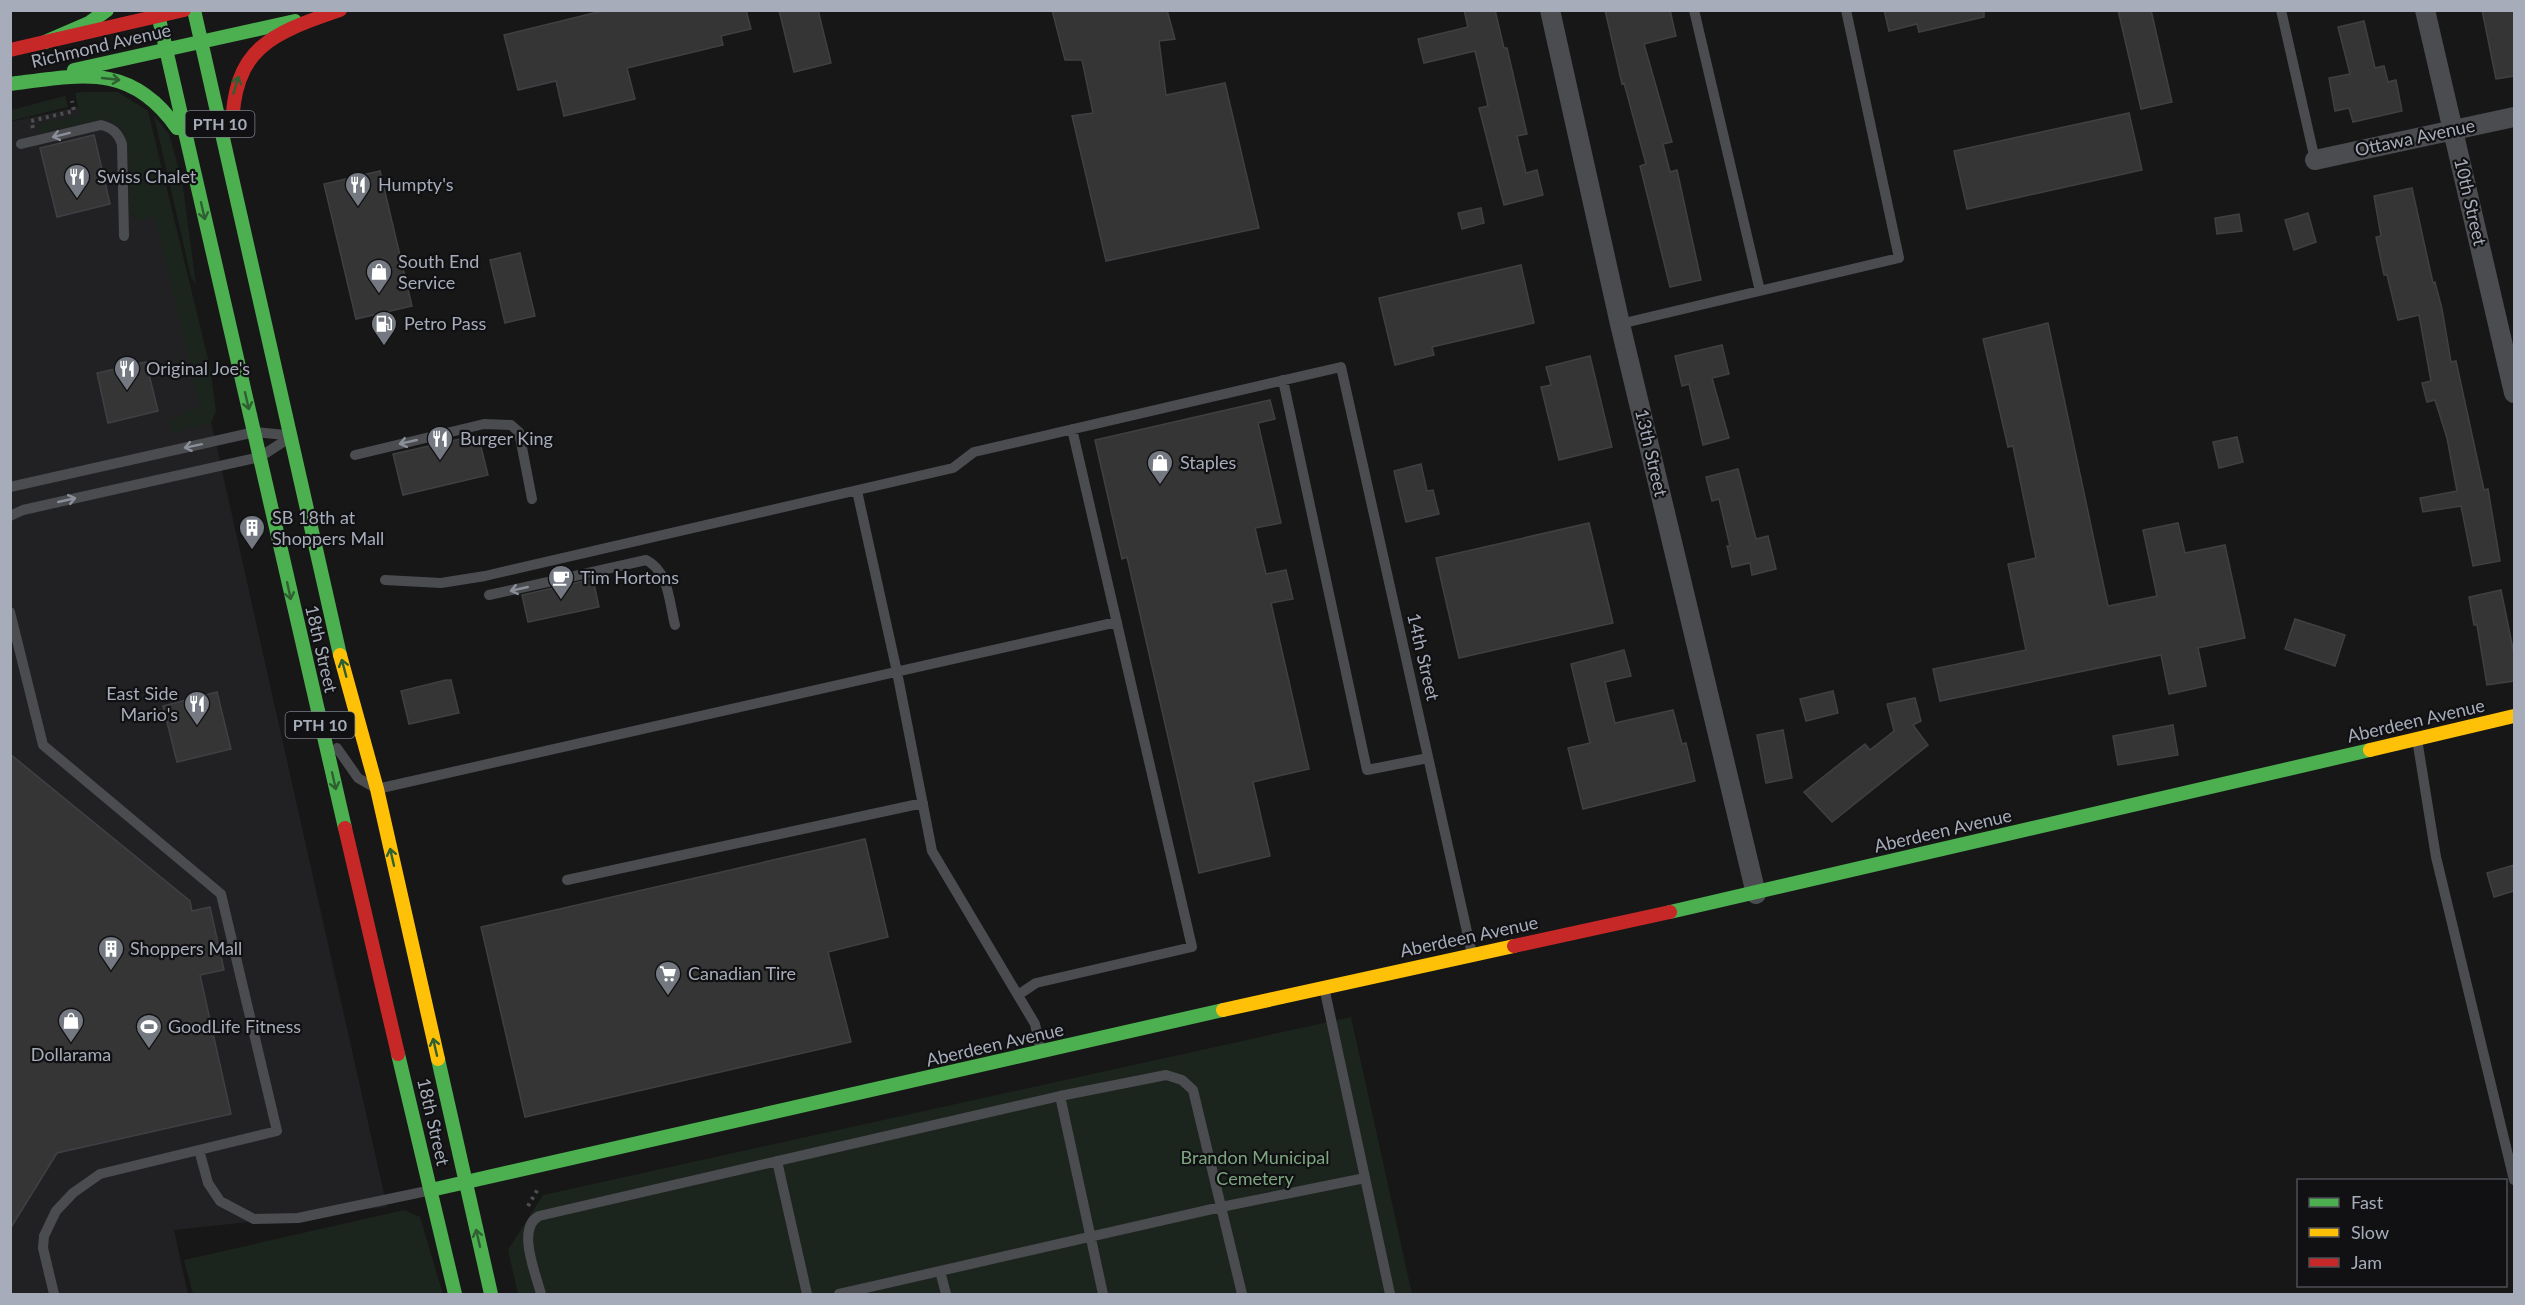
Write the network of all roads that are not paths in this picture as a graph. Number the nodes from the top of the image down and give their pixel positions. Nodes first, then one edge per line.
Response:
1 (107, 10) edge
2 (184, 10) edge
3 (194, 10) edge
4 (340, 10) edge
5 (1550, 10) edge
6 (1694, 10) edge
7 (1846, 10) edge
8 (2281, 10) edge
9 (2425, 10) edge
10 (158, 14) edge
11 (45, 42) junction
12 (201, 42) junction
13 (10, 50) edge
14 (165, 50) junction
15 (10, 84) edge
16 (2514, 117) edge
17 (2454, 130) junction
18 (21, 144) dead end
19 (189, 154) junction
20 (2315, 160) joint
21 (239, 206) junction
22 (124, 236) dead end
23 (1760, 291) junction
24 (1620, 324) junction
25 (1283, 380) junction
26 (2514, 393) edge
27 (1072, 429) junction
28 (255, 432) junction
29 (291, 436) junction
30 (355, 454) dead end
31 (260, 457) junction
32 (10, 487) edge
33 (857, 491) junction
34 (532, 499) dead end
35 (10, 516) edge
36 (385, 580) dead end
37 (489, 595) dead end
38 (10, 612) edge
39 (1117, 622) junction
40 (675, 625) dead end
41 (897, 672) junction
42 (316, 708) junction
43 (2514, 716) edge
44 (2417, 739) junction
45 (1428, 758) junction
46 (377, 789) junction
47 (923, 803) junction
48 (567, 880) dead end
49 (1756, 894) junction
50 (1472, 954) junction
51 (1324, 987) junction
52 (1018, 995) junction
53 (1041, 1053) junction
54 (1060, 1096) junction
55 (199, 1150) junction
56 (777, 1161) junction
57 (1365, 1178) junction
58 (2514, 1180) edge
59 (465, 1183) junction
60 (431, 1190) junction
61 (1221, 1207) junction
62 (1090, 1238) junction
63 (940, 1271) junction
64 (54, 1294) edge
65 (455, 1294) edge
66 (491, 1294) edge
67 (541, 1294) edge
68 (807, 1294) edge
69 (839, 1294) edge
70 (946, 1294) edge
71 (1103, 1294) edge
72 (1242, 1294) edge
73 (1390, 1294) edge

1 - 11 main road
2 - 10 main road, Richmond Avenue
3 - 12 main road, 18th Street / PTH 10
4 - 12 main road, Richmond Avenue
21 -> 4 main road
5 - 24 street, 13th Street
6 - 23 lane
7 - 23 lane
8 - 20 lane
9 - 17 street, 10th Street
10 - 11 main road, Richmond Avenue
10 - 14 main road, 18th Street / PTH 10
11 - 13 main road, Richmond Avenue
12 - 14 main road, Richmond Avenue
12 - 21 main road, 18th Street / PTH 10
14 - 15 main road, Richmond Avenue
14 - 19 main road, 18th Street / PTH 10
15 -> 19 main road
16 - 17 street, Ottawa Avenue
17 - 20 street, Ottawa Avenue
17 - 26 street, 10th Street
22 -> 18 lane
19 -> 28 main road, 18th Street / PTH 10
21 - 29 main road, 18th Street / PTH 10
23 - 24 lane
24 - 49 street, 13th Street
25 - 27 lane
25 - 45 lane, 14th Street
25 - 45 lane
27 - 33 lane
27 - 39 lane
28 - 29 lane
28 - 31 main road, 18th Street / PTH 10
28 -> 32 lane
29 - 31 lane
46 -> 29 main road, 18th Street / PTH 10
34 -> 30 lane
35 -> 31 lane
31 -> 42 main road, 18th Street / PTH 10
33 - 36 lane
33 - 41 lane
40 -> 37 lane
38 - 55 lane
39 - 41 lane
39 - 52 lane
41 - 46 lane
41 - 47 lane
42 - 46 lane
42 -> 60 main road, 18th Street / PTH 10
43 - 44 main road, Aberdeen Avenue
44 - 49 main road, Aberdeen Avenue
44 - 58 lane
45 - 50 lane, 14th Street
59 -> 46 main road, 18th Street / PTH 10
47 - 48 lane
47 - 52 lane
49 - 50 main road, Aberdeen Avenue
50 - 51 main road, Aberdeen Avenue
51 - 53 main road, Aberdeen Avenue
51 - 57 lane
52 - 53 lane
53 - 59 main road, Aberdeen Avenue
54 - 56 lane
54 - 61 lane
54 - 62 lane
55 - 60 lane
55 - 64 lane
56 - 67 lane
56 - 68 lane
57 - 61 lane
57 - 73 lane
59 - 60 main road, Aberdeen Avenue
66 -> 59 main road, 18th Street / PTH 10
60 - 65 main road, 18th Street / PTH 10
61 - 62 lane
61 - 72 lane
62 - 63 lane
62 - 71 lane
63 - 69 lane
63 - 70 lane

